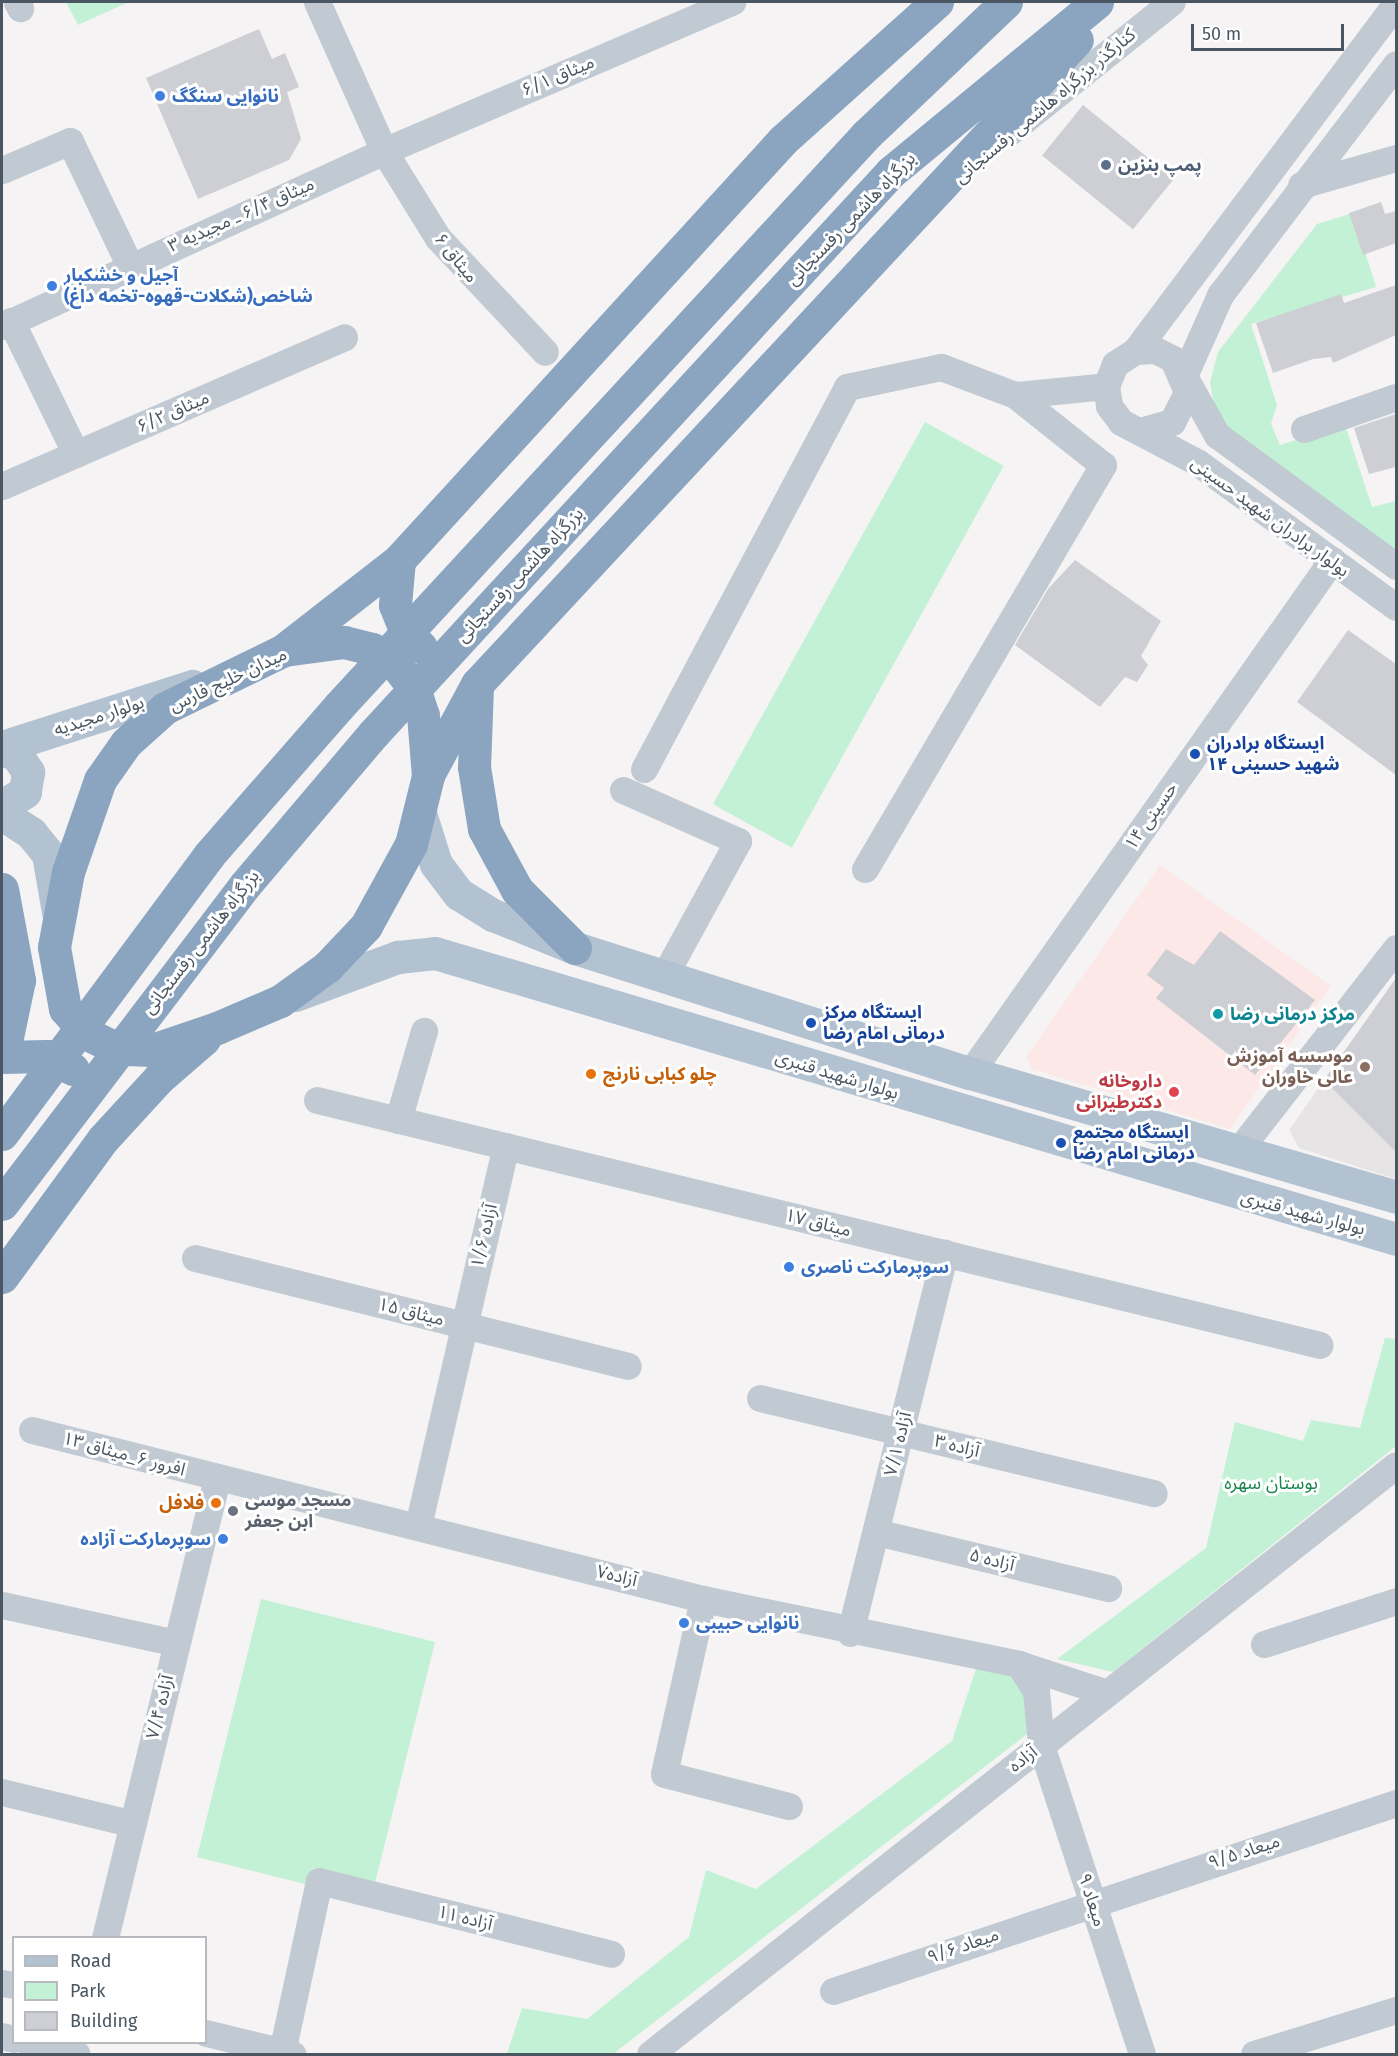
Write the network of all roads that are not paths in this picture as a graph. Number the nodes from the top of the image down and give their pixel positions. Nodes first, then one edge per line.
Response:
1 (317, 2) edge
2 (732, 2) edge
3 (937, 2) edge
4 (1006, 2) edge
5 (1097, 2) edge
6 (1112, 2) edge
7 (1172, 2) edge
8 (1396, 3) edge
9 (1396, 63) edge
10 (384, 151) junction
11 (1396, 158) edge
12 (2, 170) edge
13 (1301, 185) junction
14 (919, 212) junction
15 (130, 266) junction
16 (6, 323) edge
17 (344, 338) dead end
18 (1135, 351) junction
19 (545, 352) dead end
20 (1184, 375) junction
21 (1106, 386) junction
22 (1015, 395) junction
23 (1396, 397) edge
24 (1304, 429) dead end
25 (1140, 431) junction
26 (76, 454) junction
27 (2, 486) edge
28 (399, 560) junction
29 (1332, 560) junction
30 (1396, 566) edge
31 (1396, 607) edge
32 (284, 650) junction
33 (504, 654) junction
34 (231, 674) junction
35 (477, 684) junction
36 (2, 748) edge
37 (644, 769) dead end
38 (428, 776) junction
39 (623, 790) dead end
40 (2, 806) edge
41 (420, 813) junction
42 (2, 814) edge
43 (865, 868) dead end
44 (2, 889) edge
45 (57, 912) junction
46 (575, 948) junction
47 (1396, 948) edge
48 (54, 962) junction
49 (664, 976) junction
50 (280, 1001) junction
51 (217, 1028) junction
52 (424, 1031) dead end
53 (4, 1047) edge
54 (970, 1073) junction
55 (317, 1100) dead end
56 (960, 1113) junction
57 (398, 1120) junction
58 (2, 1134) edge
59 (103, 1139) junction
60 (506, 1146) junction
61 (1238, 1151) junction
62 (1396, 1197) edge
63 (2, 1204) edge
64 (1396, 1239) edge
65 (945, 1253) junction
66 (195, 1258) dead end
67 (2, 1277) edge
68 (463, 1325) junction
69 (1320, 1345) dead end
70 (628, 1366) dead end
71 (760, 1398) dead end
72 (32, 1430) dead end
73 (901, 1432) junction
74 (1396, 1465) edge
75 (217, 1478) junction
76 (1154, 1493) dead end
77 (418, 1526) junction
78 (876, 1532) junction
79 (1108, 1588) dead end
80 (703, 1599) junction
81 (1396, 1601) edge
82 (2, 1605) edge
83 (850, 1633) junction
84 (176, 1643) junction
85 (1264, 1644) dead end
86 (1019, 1664) junction
87 (1104, 1692) junction
88 (1041, 1745) junction
89 (2, 1792) edge
90 (1396, 1803) edge
91 (789, 1806) dead end
92 (130, 1823) junction
93 (1092, 1901) junction
94 (105, 1936) edge
95 (611, 1954) dead end
96 (833, 1991) dead end
97 (1396, 2010) edge
98 (207, 2033) edge
99 (32, 2044) edge
100 (287, 2053) edge
101 (656, 2053) edge
102 (76, 2055) edge
103 (1143, 2055) edge
104 (1254, 2055) edge

1 - 10 street, میثاق ۶
2 - 10 street, میثاق ۶/۱
3 - 28 highway
4 - 58 highway
5 - 63 highway, بزرگراه هاشمی رفسنجانی
6 - 14 highway
7 - 14 street, کنارگذر بزرگراه هاشمی رفسنجانی
8 - 18 street
9 - 13 street
10 - 15 street, میثاق ۶/۴ ـ مجیدیه ۳
10 - 19 street, میثاق ۶
11 - 13 street
12 - 15 street
13 - 20 street
14 - 33 highway
15 - 16 street, میثاق ۶/۴ ـ مجیدیه ۳
16 - 26 street
17 - 26 street, میثاق ۶/۲
18 - 20 street
18 - 21 street
20 - 25 street
20 - 30 street, بولوار برادران شهید حسینی
21 - 22 street
21 - 25 street
22 - 37 street
22 - 43 street
23 - 24 street
25 - 29 street, بولوار برادران شهید حسینی
26 - 27 street, میثاق ۶/۲
28 - 32 highway
28 - 33 highway
29 - 31 street, بولوار برادران شهید حسینی
29 - 54 street, حسینی ۱۴
32 - 34 highway, میدان خلیج فارس
32 - 38 highway, میدان خلیج فارس
33 - 35 highway
34 - 36 main road, بولوار مجیدیه
34 - 45 highway, میدان خلیج فارس
35 - 38 highway
35 - 46 highway
36 - 40 main road
38 - 41 highway, میدان خلیج فارس
39 - 49 street
41 - 46 main road
41 - 50 highway, میدان خلیج فارس
42 - 45 main road
44 - 53 highway
45 - 48 highway, میدان خلیج فارس
46 - 49 main road
47 - 61 street
48 - 51 highway, میدان خلیج فارس
48 - 53 highway
49 - 54 main road
50 - 51 highway, میدان خلیج فارس
50 - 56 main road, بولوار شهید قنبری
51 - 59 highway
52 - 57 street
53 - 59 highway
54 - 56 main road
54 - 61 main road
55 - 57 street, میثاق ۱۷
56 - 64 main road, بولوار شهید قنبری
57 - 60 street, میثاق ۱۷
59 - 67 highway
60 - 65 street, میثاق ۱۷
60 - 68 street, آزاده ۱/۶
61 - 62 main road
65 - 69 street, میثاق ۱۷
65 - 73 street, آزاده ۷/۱
66 - 68 street, میثاق ۱۵
68 - 70 street, میثاق ۱۵
68 - 77 street, آزاده ۱/۶
71 - 73 street, آزاده ۳
72 - 75 street, افرور ۶_میثاق ۱۳
73 - 76 street, آزاده ۳
73 - 78 street, آزاده ۷/۱
74 - 87 street, آزاده
75 - 77 street, آزاده۷
75 - 84 street, آزاده ۷/۴
77 - 80 street, آزاده۷
78 - 79 street, آزاده ۵
78 - 83 street, آزاده ۷/۱
80 - 83 street, آزاده۷
80 - 91 street
81 - 85 street
82 - 84 street
83 - 86 street, آزاده۷
84 - 92 street, آزاده ۷/۴
86 - 87 street, آزاده۷
86 - 88 street, میعاد ۹
87 - 88 street, آزاده
88 - 93 street, میعاد ۹
88 - 101 street, آزاده
89 - 92 street
90 - 93 street, میعاد ۹/۵
92 - 94 street, آزاده ۷/۴
93 - 96 street, میعاد ۹/۶
93 - 103 street, میعاد ۹
95 - 100 street, آزاده ۱۱
97 - 104 street
98 - 100 street
99 - 102 street

